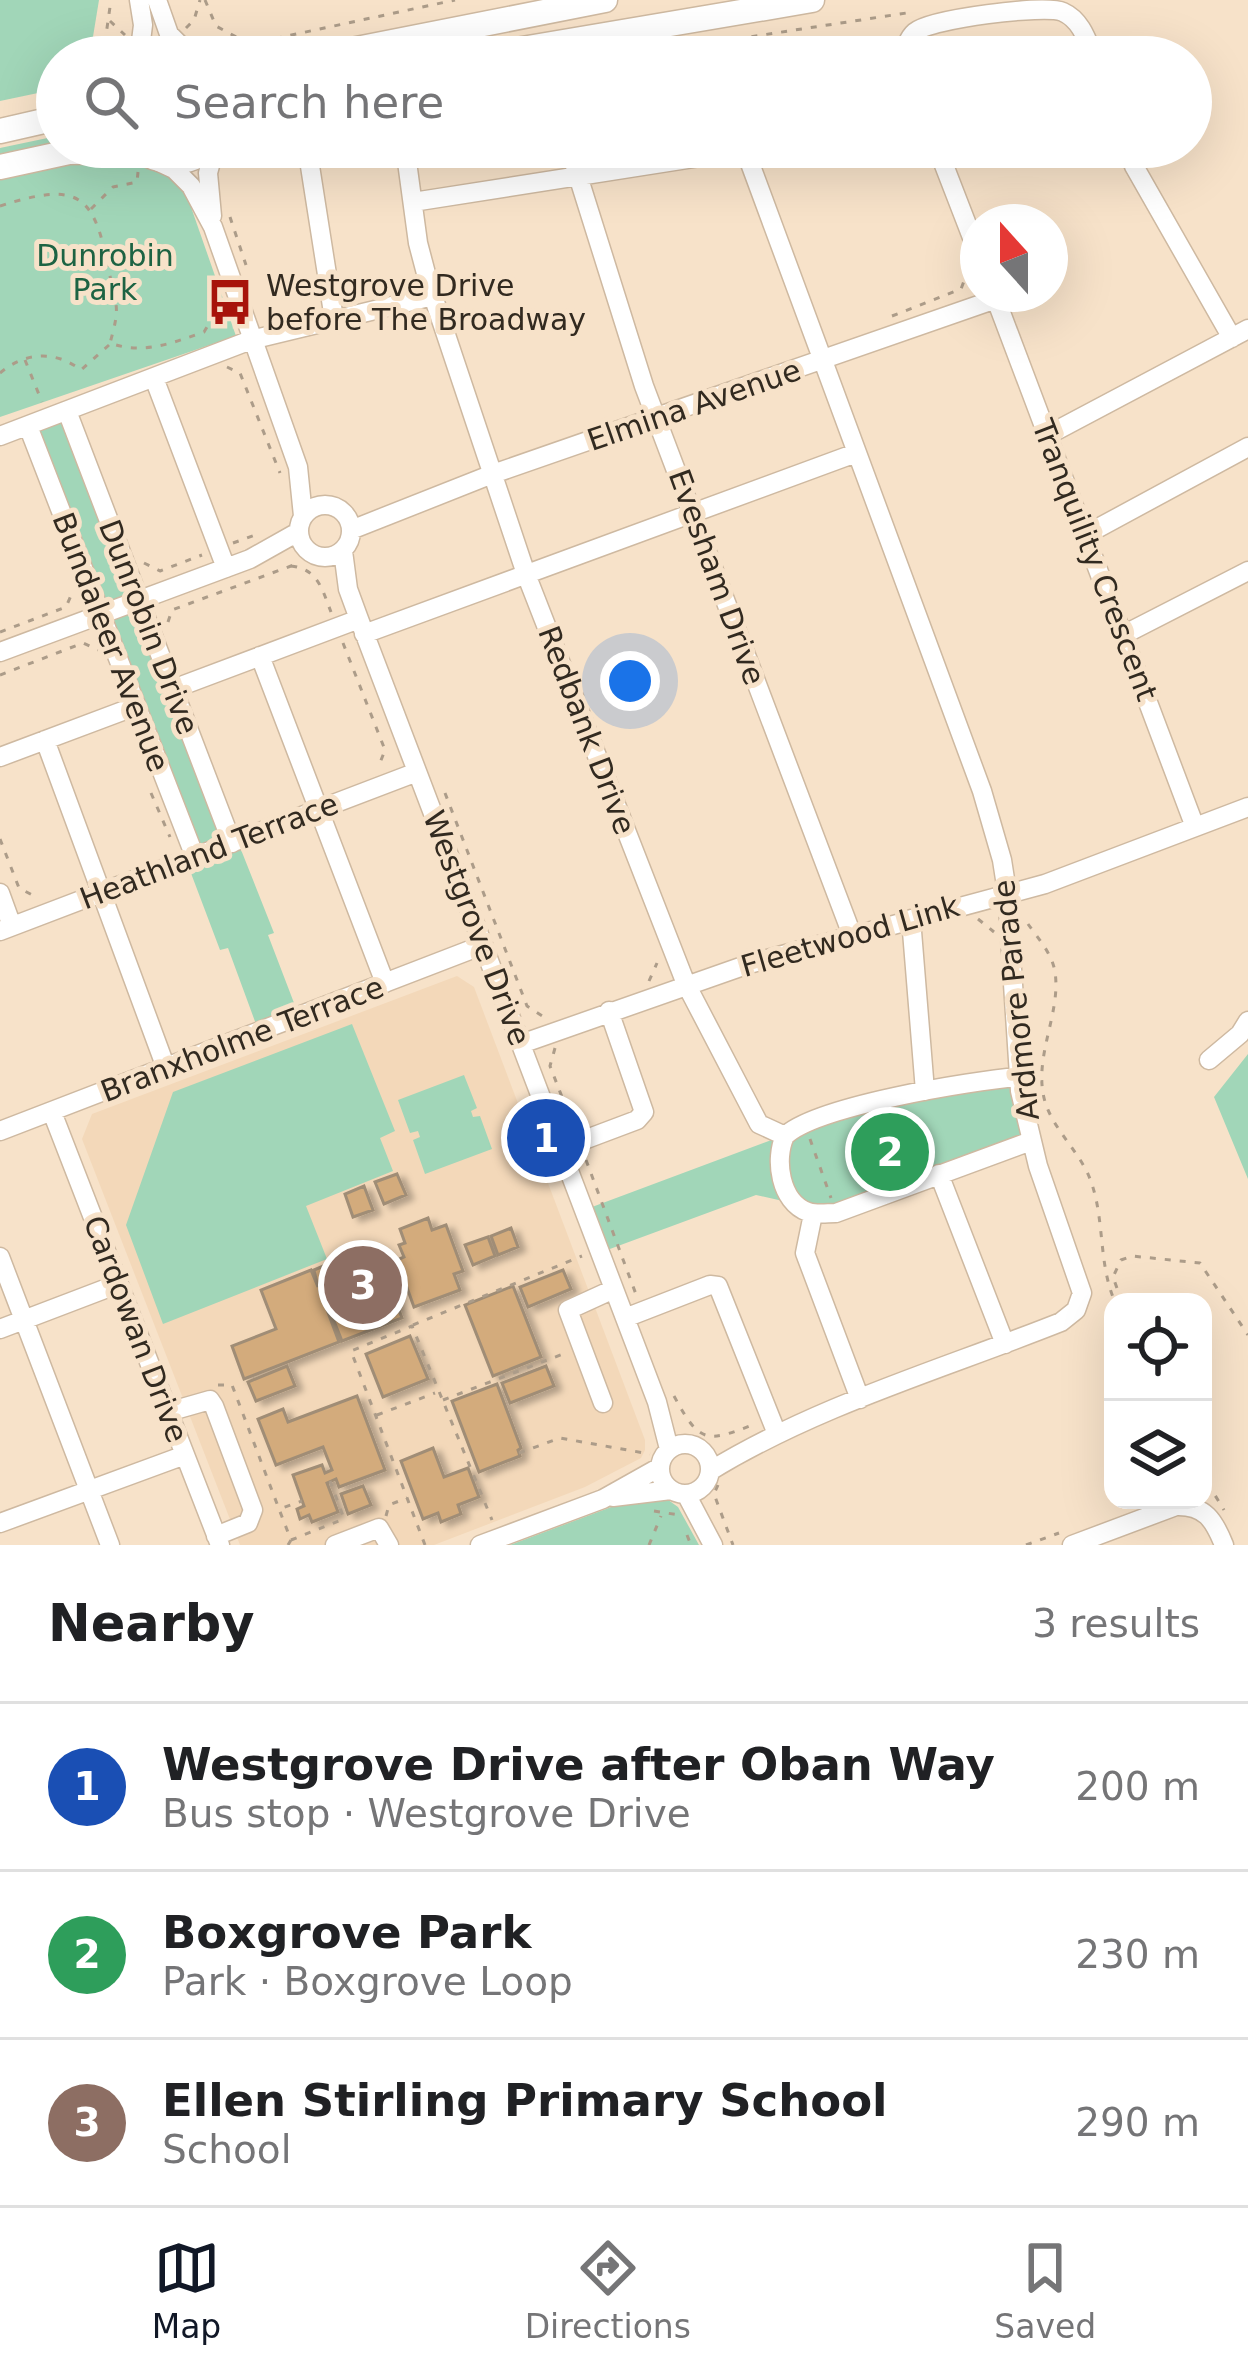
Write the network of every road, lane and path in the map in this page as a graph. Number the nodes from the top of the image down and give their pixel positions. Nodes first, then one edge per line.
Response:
1 (111, 0) edge
2 (139, 0) edge
3 (157, 0) edge
4 (202, 0) edge
5 (455, 0) edge
6 (605, 0) edge
7 (812, 0) edge
8 (923, 11) dead end
9 (109, 20) junction
10 (104, 36) edge
11 (124, 36) edge
12 (142, 36) edge
13 (172, 36) edge
14 (191, 36) edge
15 (235, 36) edge
16 (293, 36) edge
17 (422, 36) edge
18 (599, 36) edge
19 (757, 36) edge
20 (913, 36) edge
21 (1085, 36) edge
22 (36, 123) edge
23 (0, 131) edge
24 (36, 159) edge
25 (0, 167) edge
26 (139, 168) edge
27 (166, 168) edge
28 (210, 168) edge
29 (310, 168) edge
30 (408, 168) edge
31 (575, 168) edge
32 (631, 168) edge
33 (751, 168) edge
34 (944, 168) edge
35 (1140, 168) edge
36 (577, 177) junction
37 (412, 202) junction
38 (0, 206) edge
39 (92, 209) junction
40 (229, 212) dead end
41 (960, 215) edge
42 (212, 227) junction
43 (249, 274) dead end
44 (960, 290) edge
45 (433, 296) junction
46 (237, 302) junction
47 (960, 309) edge
48 (1001, 312) edge
49 (892, 316) dead end
50 (334, 319) junction
51 (1240, 333) edge
52 (251, 340) junction
53 (110, 343) junction
54 (25, 359) junction
55 (823, 362) junction
56 (219, 363) dead end
57 (0, 373) edge
58 (154, 379) junction
59 (58, 415) junction
60 (657, 417) junction
61 (28, 426) junction
62 (1048, 435) junction
63 (0, 436) edge
64 (1248, 447) edge
65 (856, 453) junction
66 (298, 467) junction
67 (490, 475) junction
68 (287, 490) dead end
69 (326, 505) junction
70 (693, 513) junction
71 (349, 522) junction
72 (1087, 535) junction
73 (292, 542) junction
74 (343, 551) junction
75 (315, 555) junction
76 (222, 558) junction
77 (128, 570) junction
78 (1248, 571) edge
79 (526, 574) junction
80 (89, 584) junction
81 (348, 589) junction
82 (139, 600) junction
83 (101, 614) junction
84 (362, 626) junction
85 (337, 627) junction
86 (150, 630) junction
87 (1125, 634) junction
88 (2, 642) edge
89 (112, 645) junction
90 (260, 656) junction
91 (0, 674) edge
92 (173, 689) junction
93 (136, 706) junction
94 (45, 740) junction
95 (0, 757) edge
96 (377, 770) dead end
97 (417, 772) junction
98 (144, 775) dead end
99 (441, 783) dead end
100 (1248, 807) edge
101 (320, 808) junction
102 (1195, 827) junction
103 (185, 831) junction
104 (232, 843) junction
105 (195, 857) junction
106 (101, 892) junction
107 (1007, 892) junction
108 (0, 893) edge
109 (911, 919) junction
110 (979, 919) dead end
111 (6, 928) edge
112 (1009, 932) junction
113 (852, 935) junction
114 (483, 945) junction
115 (673, 950) junction
116 (650, 980) dead end
117 (385, 983) junction
118 (686, 984) junction
119 (609, 1011) junction
120 (1248, 1021) edge
121 (550, 1033) junction
122 (521, 1044) junction
123 (1210, 1060) dead end
124 (166, 1068) junction
125 (1018, 1077) junction
126 (925, 1090) junction
127 (52, 1112) junction
128 (803, 1123) junction
129 (0, 1132) edge
130 (785, 1136) junction
131 (1031, 1141) junction
132 (570, 1145) junction
133 (938, 1174) junction
134 (836, 1213) junction
135 (813, 1214) junction
136 (599, 1250) junction
137 (0, 1257) edge
138 (118, 1284) junction
139 (614, 1289) junction
140 (1113, 1293) edge
141 (1116, 1293) edge
142 (633, 1314) junction
143 (24, 1320) junction
144 (412, 1326) junction
145 (0, 1329) edge
146 (1248, 1335) edge
147 (1005, 1344) junction
148 (582, 1347) junction
149 (667, 1377) dead end
150 (437, 1392) junction
151 (860, 1399) junction
152 (441, 1401) junction
153 (603, 1403) dead end
154 (168, 1412) junction
155 (376, 1416) junction
156 (773, 1426) junction
157 (519, 1453) dead end
158 (184, 1455) junction
159 (693, 1464) junction
160 (330, 1481) dead end
161 (89, 1490) junction
162 (407, 1498) junction
163 (302, 1501) dead end
164 (649, 1505) dead end
165 (1171, 1509) edge
166 (1201, 1509) edge
167 (662, 1514) junction
168 (0, 1523) edge
169 (385, 1537) edge
170 (710, 1538) edge
171 (218, 1540) edge
172 (489, 1541) edge
173 (290, 1542) edge
174 (110, 1545) edge
175 (335, 1545) edge
176 (425, 1545) edge
177 (649, 1545) edge
178 (692, 1545) edge
179 (733, 1545) edge
180 (1072, 1545) edge
181 (1223, 1545) edge

1 - 9 path
2 - 12 street
3 - 13 street
4 - 14 path
4 - 15 path
5 - 16 path
6 - 17 main road
7 - 18 main road
8 - 19 path
9 - 10 path
9 - 11 path
20 - 21 street
22 - 23 main road
24 - 25 main road
26 - 39 path
27 - 42 street
28 - 42 street
29 - 50 street
30 - 37 street, Redbank Drive
31 - 36 street, Evesham Drive
32 - 36 street
33 - 55 street, Ardmore Parade
34 - 41 street
35 - 51 street
36 - 37 street
36 - 60 street, Evesham Drive
37 - 45 street, Redbank Drive
38 - 39 path
39 - 53 path
40 - 43 path
42 - 46 street
44 - 49 path
45 - 50 street
45 - 67 street, Redbank Drive
46 - 52 street
46 - 53 path
47 - 55 street, Elmina Avenue
48 - 62 street, Tranquility Crescent
50 - 52 street
51 - 62 street
52 - 58 street
52 - 66 street
53 - 54 path
54 - 57 path
54 - 59 path
55 - 60 street, Elmina Avenue
55 - 65 street, Ardmore Parade
56 - 68 path
58 - 59 street
58 - 76 street
59 - 61 street
59 - 77 street, Dunrobin Drive
60 - 67 street, Elmina Avenue
60 - 70 street, Evesham Drive
61 - 63 street
61 - 80 street, Bundaleer Avenue
62 - 72 street, Tranquility Crescent
64 - 72 street
65 - 70 street
65 - 107 street, Ardmore Parade
66 - 69 street
66 - 73 street
67 - 71 street, Elmina Avenue
67 - 79 street, Redbank Drive
69 - 71 street
69 - 73 street
70 - 79 street
70 - 113 street, Evesham Drive
71 - 74 street
72 - 87 street, Tranquility Crescent
73 - 75 street, Westgrove Drive
73 - 76 street
73 - 76 path
73 - 85 path
73 - 86 path
74 - 75 street
74 - 81 street, Westgrove Drive
75 - 81 street, Westgrove Drive
76 - 77 path
76 - 82 street
77 - 82 street, Dunrobin Drive
78 - 87 street
79 - 84 street
79 - 115 street, Redbank Drive
80 - 83 street, Bundaleer Avenue
80 - 88 path
81 - 84 street, Westgrove Drive
82 - 83 street
82 - 86 street, Dunrobin Drive
83 - 88 street
83 - 89 street, Bundaleer Avenue
84 - 85 street
84 - 97 street, Westgrove Drive
85 - 90 street
85 - 96 path
86 - 92 street, Dunrobin Drive
87 - 102 street, Tranquility Crescent
89 - 91 path
89 - 93 street, Bundaleer Avenue
90 - 92 street
90 - 101 street
92 - 104 street, Dunrobin Drive
93 - 94 street
93 - 103 street, Bundaleer Avenue
94 - 95 street
94 - 106 street
97 - 101 street, Heathland Terrace
97 - 114 street, Westgrove Drive
98 - 103 path
99 - 121 path
100 - 102 street, Fleetwood Link
101 - 104 street, Heathland Terrace
101 - 117 street
102 - 107 street, Fleetwood Link
103 - 105 street, Bundaleer Avenue
104 - 105 street, Heathland Terrace
105 - 106 street, Heathland Terrace
106 - 111 street, Heathland Terrace
106 - 124 street
107 - 109 street, Fleetwood Link
107 - 112 street, Ardmore Parade
108 - 111 street
109 - 113 street, Fleetwood Link
109 - 126 street
110 - 112 path
112 - 125 street, Ardmore Parade
112 - 140 path
113 - 118 street, Fleetwood Link
114 - 117 street, Branxholme Terrace
114 - 122 street, Westgrove Drive
115 - 116 path
115 - 118 street, Redbank Drive
117 - 124 street, Branxholme Terrace
118 - 119 street, Fleetwood Link
118 - 130 street, Redbank Drive
119 - 121 street, Fleetwood Link
119 - 132 street
120 - 123 street
121 - 122 street, Fleetwood Link
121 - 132 path
122 - 132 street, Westgrove Drive
124 - 127 street, Branxholme Terrace
125 - 126 street
125 - 131 street, Ardmore Parade
126 - 128 street
127 - 129 street, Branxholme Terrace
127 - 138 street, Cardowan Drive
128 - 130 street
128 - 134 path
130 - 135 street
131 - 133 street
131 - 147 street, Ardmore Parade
132 - 136 street, Westgrove Drive
132 - 142 path
133 - 134 street
133 - 147 street
134 - 135 street
135 - 151 street
136 - 139 street, Westgrove Drive
136 - 144 path
137 - 143 street
138 - 143 street
138 - 154 street, Cardowan Drive
139 - 142 street, Westgrove Drive
139 - 148 street
141 - 146 path
142 - 156 street
142 - 159 street, Westgrove Drive
143 - 145 street
143 - 161 street
144 - 150 path
144 - 155 path
147 - 151 street, Ardmore Parade
148 - 152 path
148 - 153 street
149 - 159 path
150 - 152 path
150 - 155 path
151 - 156 street, Ardmore Parade
152 - 172 path
154 - 158 street, Cardowan Drive
154 - 171 street
155 - 162 path
156 - 159 path
156 - 159 street, Ardmore Parade
157 - 159 path
158 - 161 street
158 - 171 street, Cardowan Drive
159 - 170 street, Westgrove Drive
159 - 172 street, Ardmore Parade
159 - 179 path
160 - 173 path
161 - 168 street
161 - 174 street
162 - 169 path
162 - 176 path
163 - 173 path
164 - 167 path
165 - 180 street
166 - 181 street
167 - 177 path
167 - 178 path
169 - 175 street

